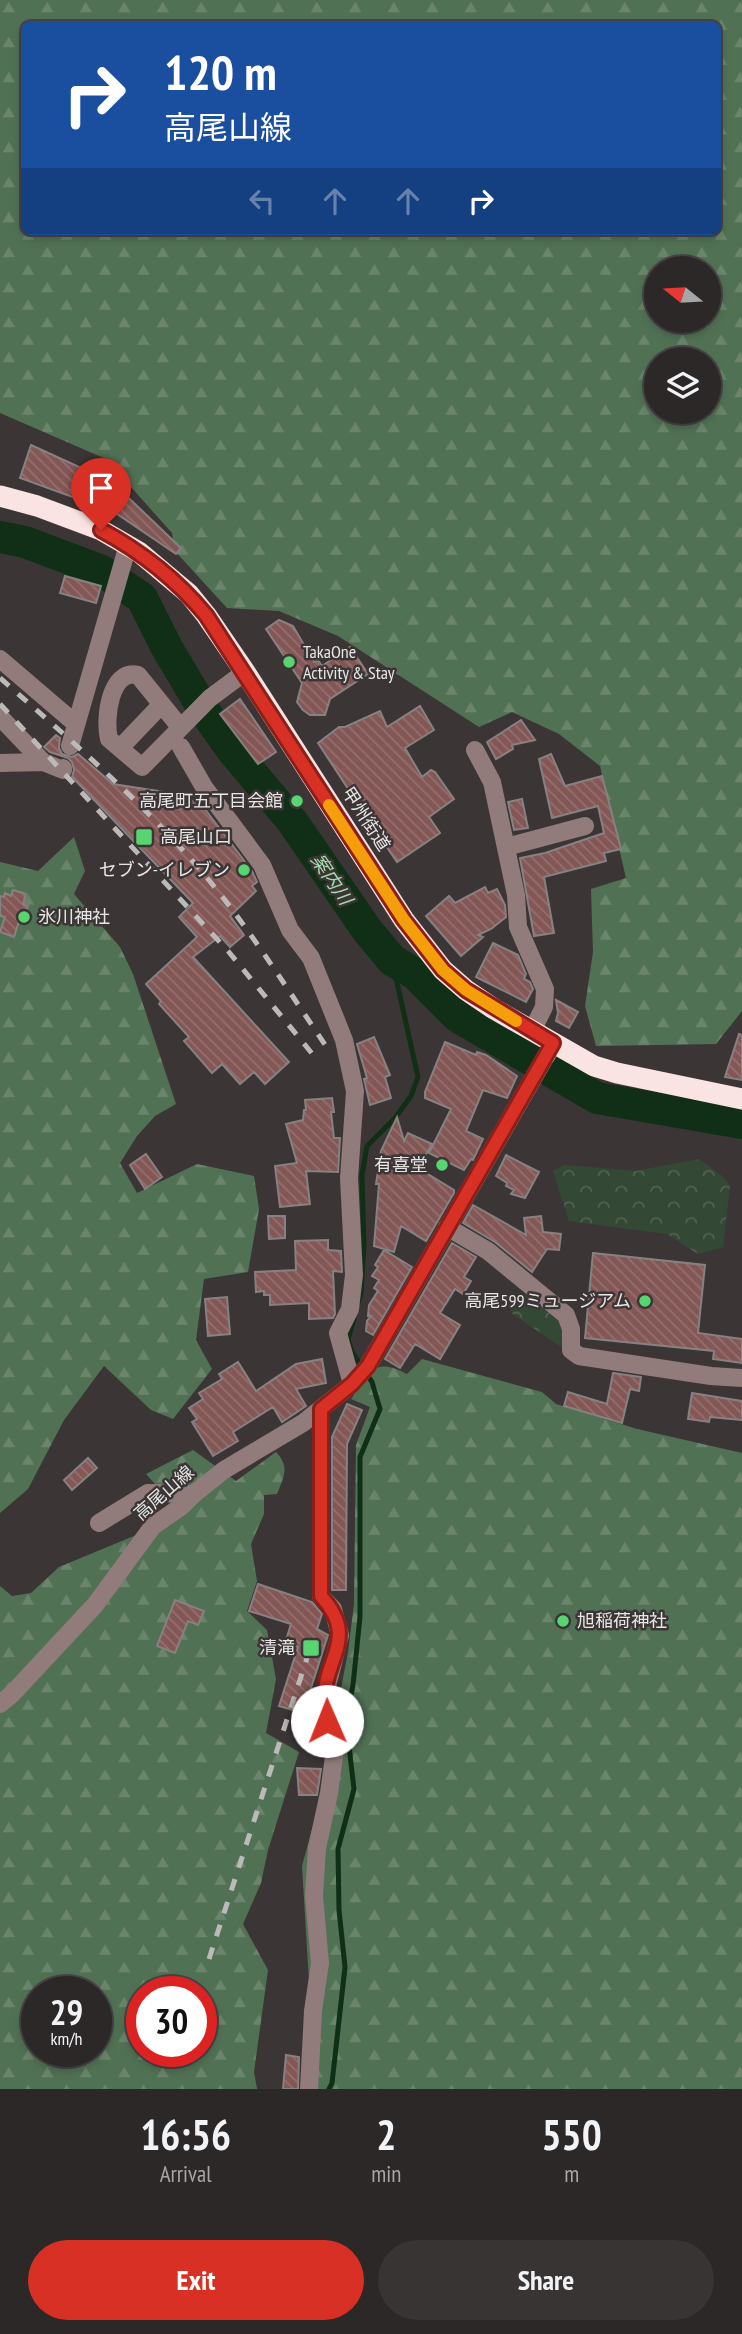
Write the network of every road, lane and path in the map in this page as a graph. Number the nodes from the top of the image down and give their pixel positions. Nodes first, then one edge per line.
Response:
1 (0, 496) edge
2 (126, 553) junction
3 (0, 659) edge
4 (245, 672) junction
5 (161, 705) junction
6 (0, 717) edge
7 (76, 724) junction
8 (183, 725) junction
9 (69, 746) dead end
10 (181, 747) dead end
11 (120, 748) junction
12 (475, 750) dead end
13 (43, 762) junction
14 (0, 763) edge
15 (63, 768) dead end
16 (585, 826) dead end
17 (506, 847) junction
18 (533, 1031) junction
19 (549, 1051) junction
20 (742, 1100) edge
21 (447, 1227) junction
22 (359, 1376) junction
23 (742, 1378) edge
24 (321, 1409) junction
25 (194, 1494) junction
26 (99, 1523) dead end
27 (0, 1704) edge
28 (309, 2089) edge

1 - 2 highway, 甲州街道
2 - 4 highway, 甲州街道
2 - 7 street
3 - 7 street
4 - 8 street
4 - 18 highway, 甲州街道
5 - 8 street
5 - 11 street
5 - 11 street
6 - 13 street
7 - 9 street
8 - 11 street
10 - 22 street
12 - 17 street
13 - 14 street
13 - 15 street
16 - 17 street
17 - 18 street
18 - 19 highway, 甲州街道
19 - 20 highway, 甲州街道
19 - 21 street, 高尾山線
21 - 22 street, 高尾山線
21 - 23 street
22 - 24 street, 高尾山線
24 - 25 street, 高尾山線
24 - 28 street
25 - 26 street
25 - 27 street, 高尾山線

